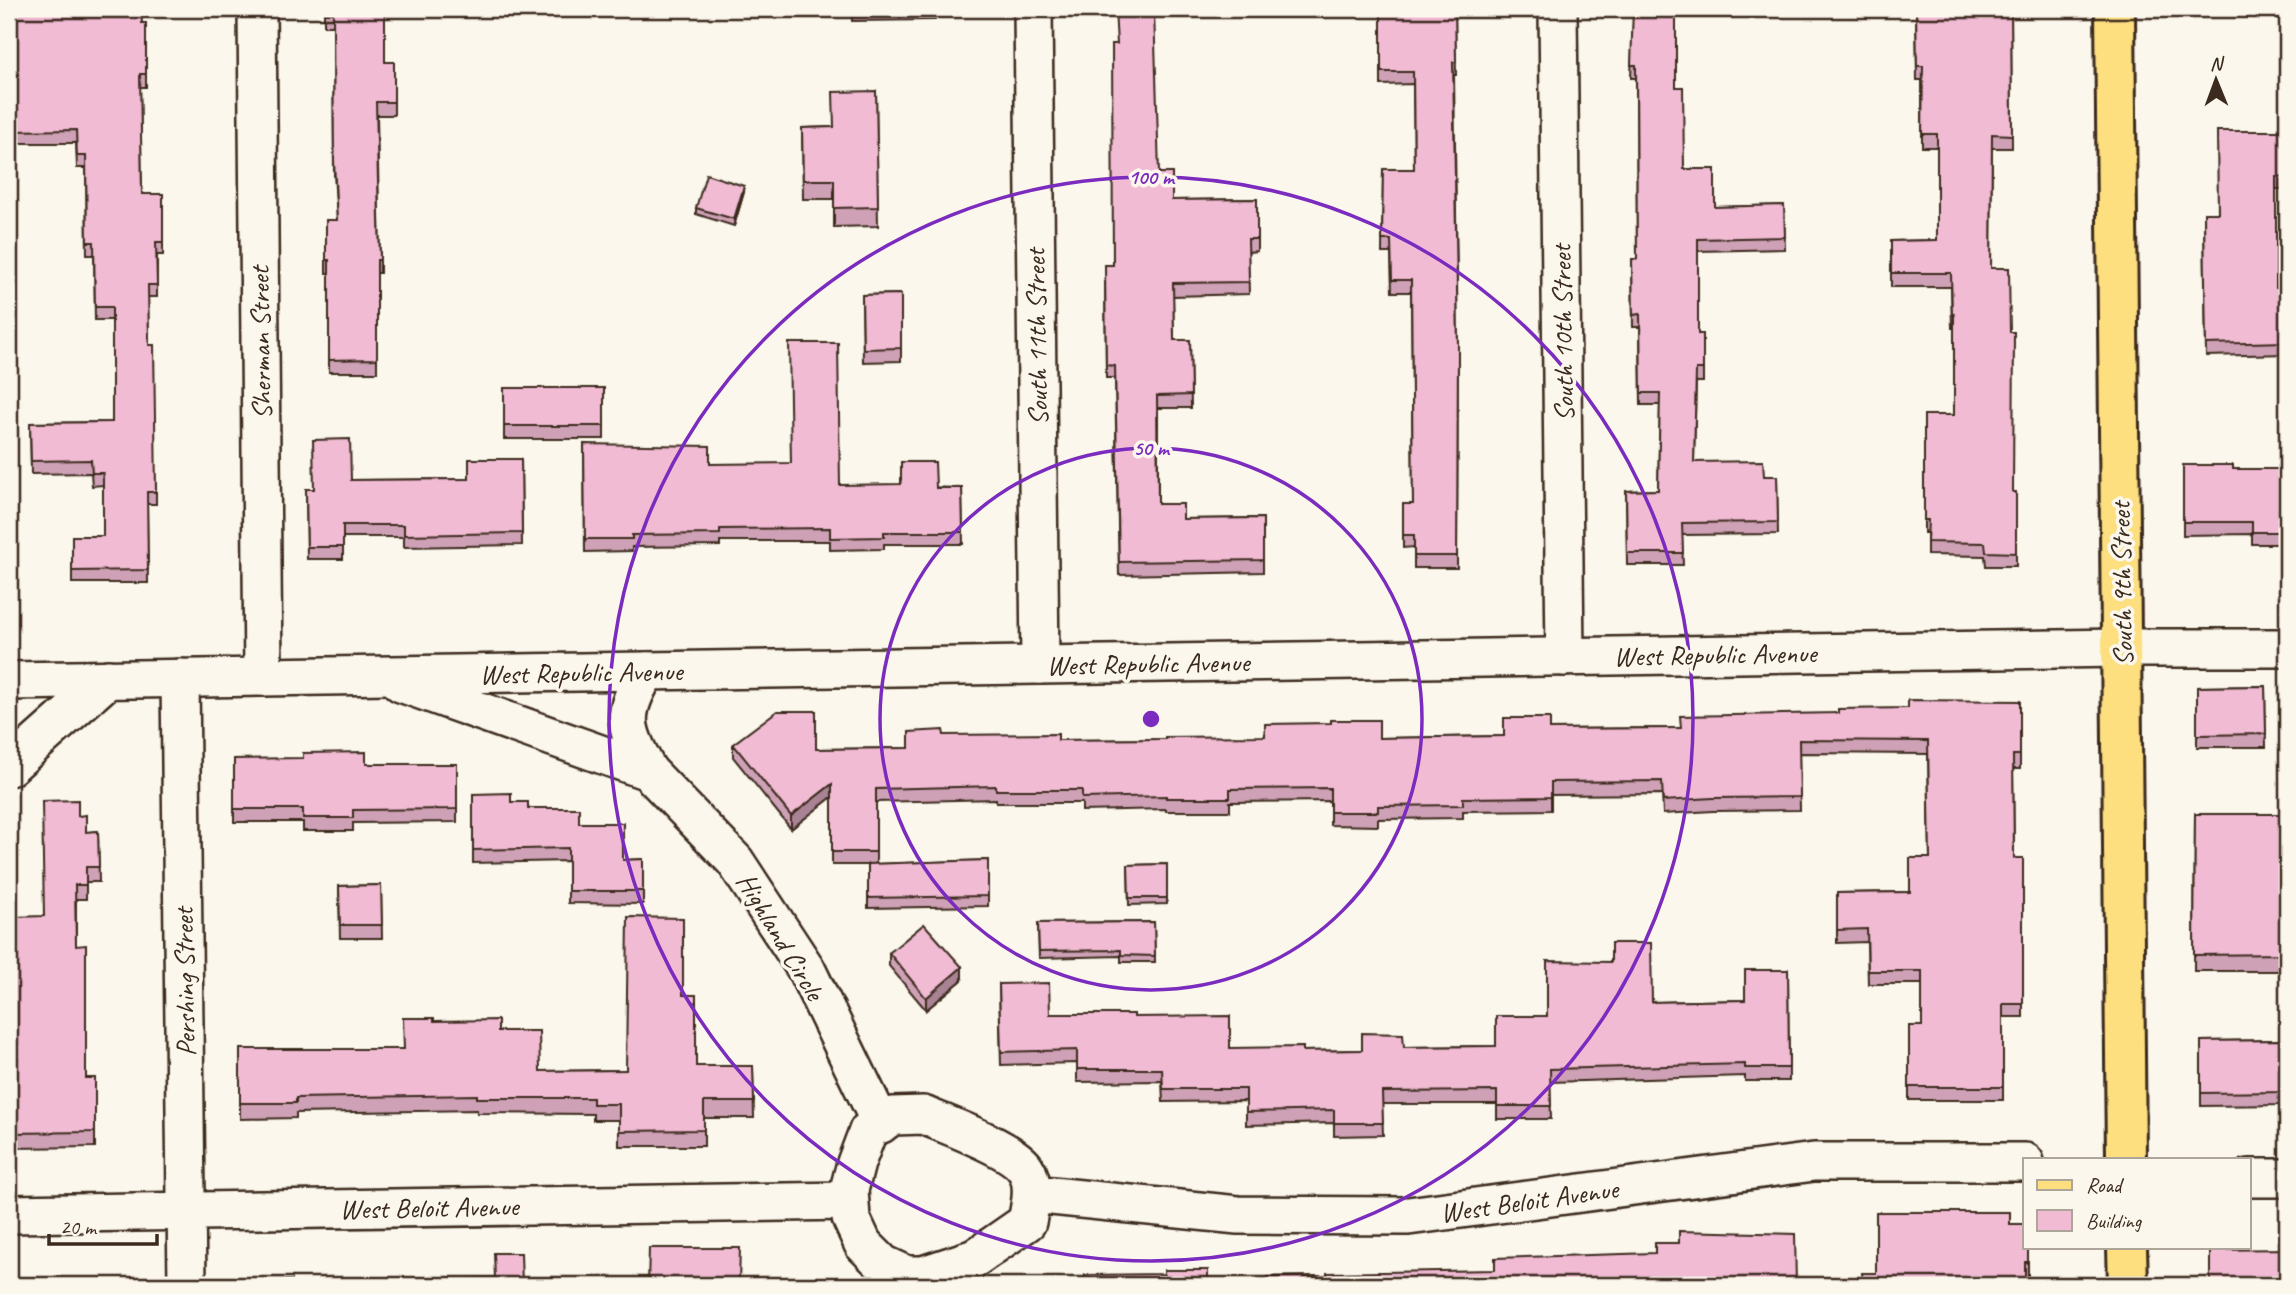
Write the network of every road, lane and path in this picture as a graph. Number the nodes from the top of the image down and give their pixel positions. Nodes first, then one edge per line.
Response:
1 (257, 9) edge
2 (1033, 9) edge
3 (1559, 9) edge
4 (2115, 9) edge
5 (2121, 648) junction
6 (2287, 648) edge
7 (1565, 657) junction
8 (1040, 665) junction
9 (647, 671) junction
10 (380, 675) junction
11 (263, 677) junction
12 (180, 678) junction
13 (108, 679) junction
14 (9, 681) edge
15 (9, 767) edge
16 (648, 771) junction
17 (881, 1124) junction
18 (2126, 1158) edge
19 (2023, 1162) edge
20 (2250, 1178) edge
21 (2287, 1178) edge
22 (1032, 1194) junction
23 (849, 1201) junction
24 (187, 1210) junction
25 (9, 1214) edge
26 (2127, 1248) edge
27 (903, 1280) edge
28 (187, 1285) edge
29 (2128, 1285) edge

1 - 11 street, Sherman Street
2 - 8 street, South 11th Street
3 - 7 street, South 10th Street
4 - 5 main road, South 9th Street
5 - 6 street, West Republic Avenue
5 - 7 street, West Republic Avenue
5 - 18 main road, South 9th Street
7 - 8 street, West Republic Avenue
8 - 9 street, West Republic Avenue
9 - 10 street, West Republic Avenue
9 - 16 street, Highland Circle
10 - 11 street, West Republic Avenue
10 - 16 street, Highland Circle
11 - 12 street, West Republic Avenue
12 - 13 street, West Republic Avenue
12 - 24 street, Pershing Street
13 - 14 street, West Republic Avenue
13 - 15 street
16 - 17 street, Highland Circle
17 - 22 street
17 - 23 street
19 - 22 street, West Beloit Avenue
20 - 21 street
22 - 27 street
23 - 24 street, West Beloit Avenue
23 - 27 street
24 - 25 street, West Beloit Avenue
24 - 28 street, Pershing Street
26 - 29 main road

